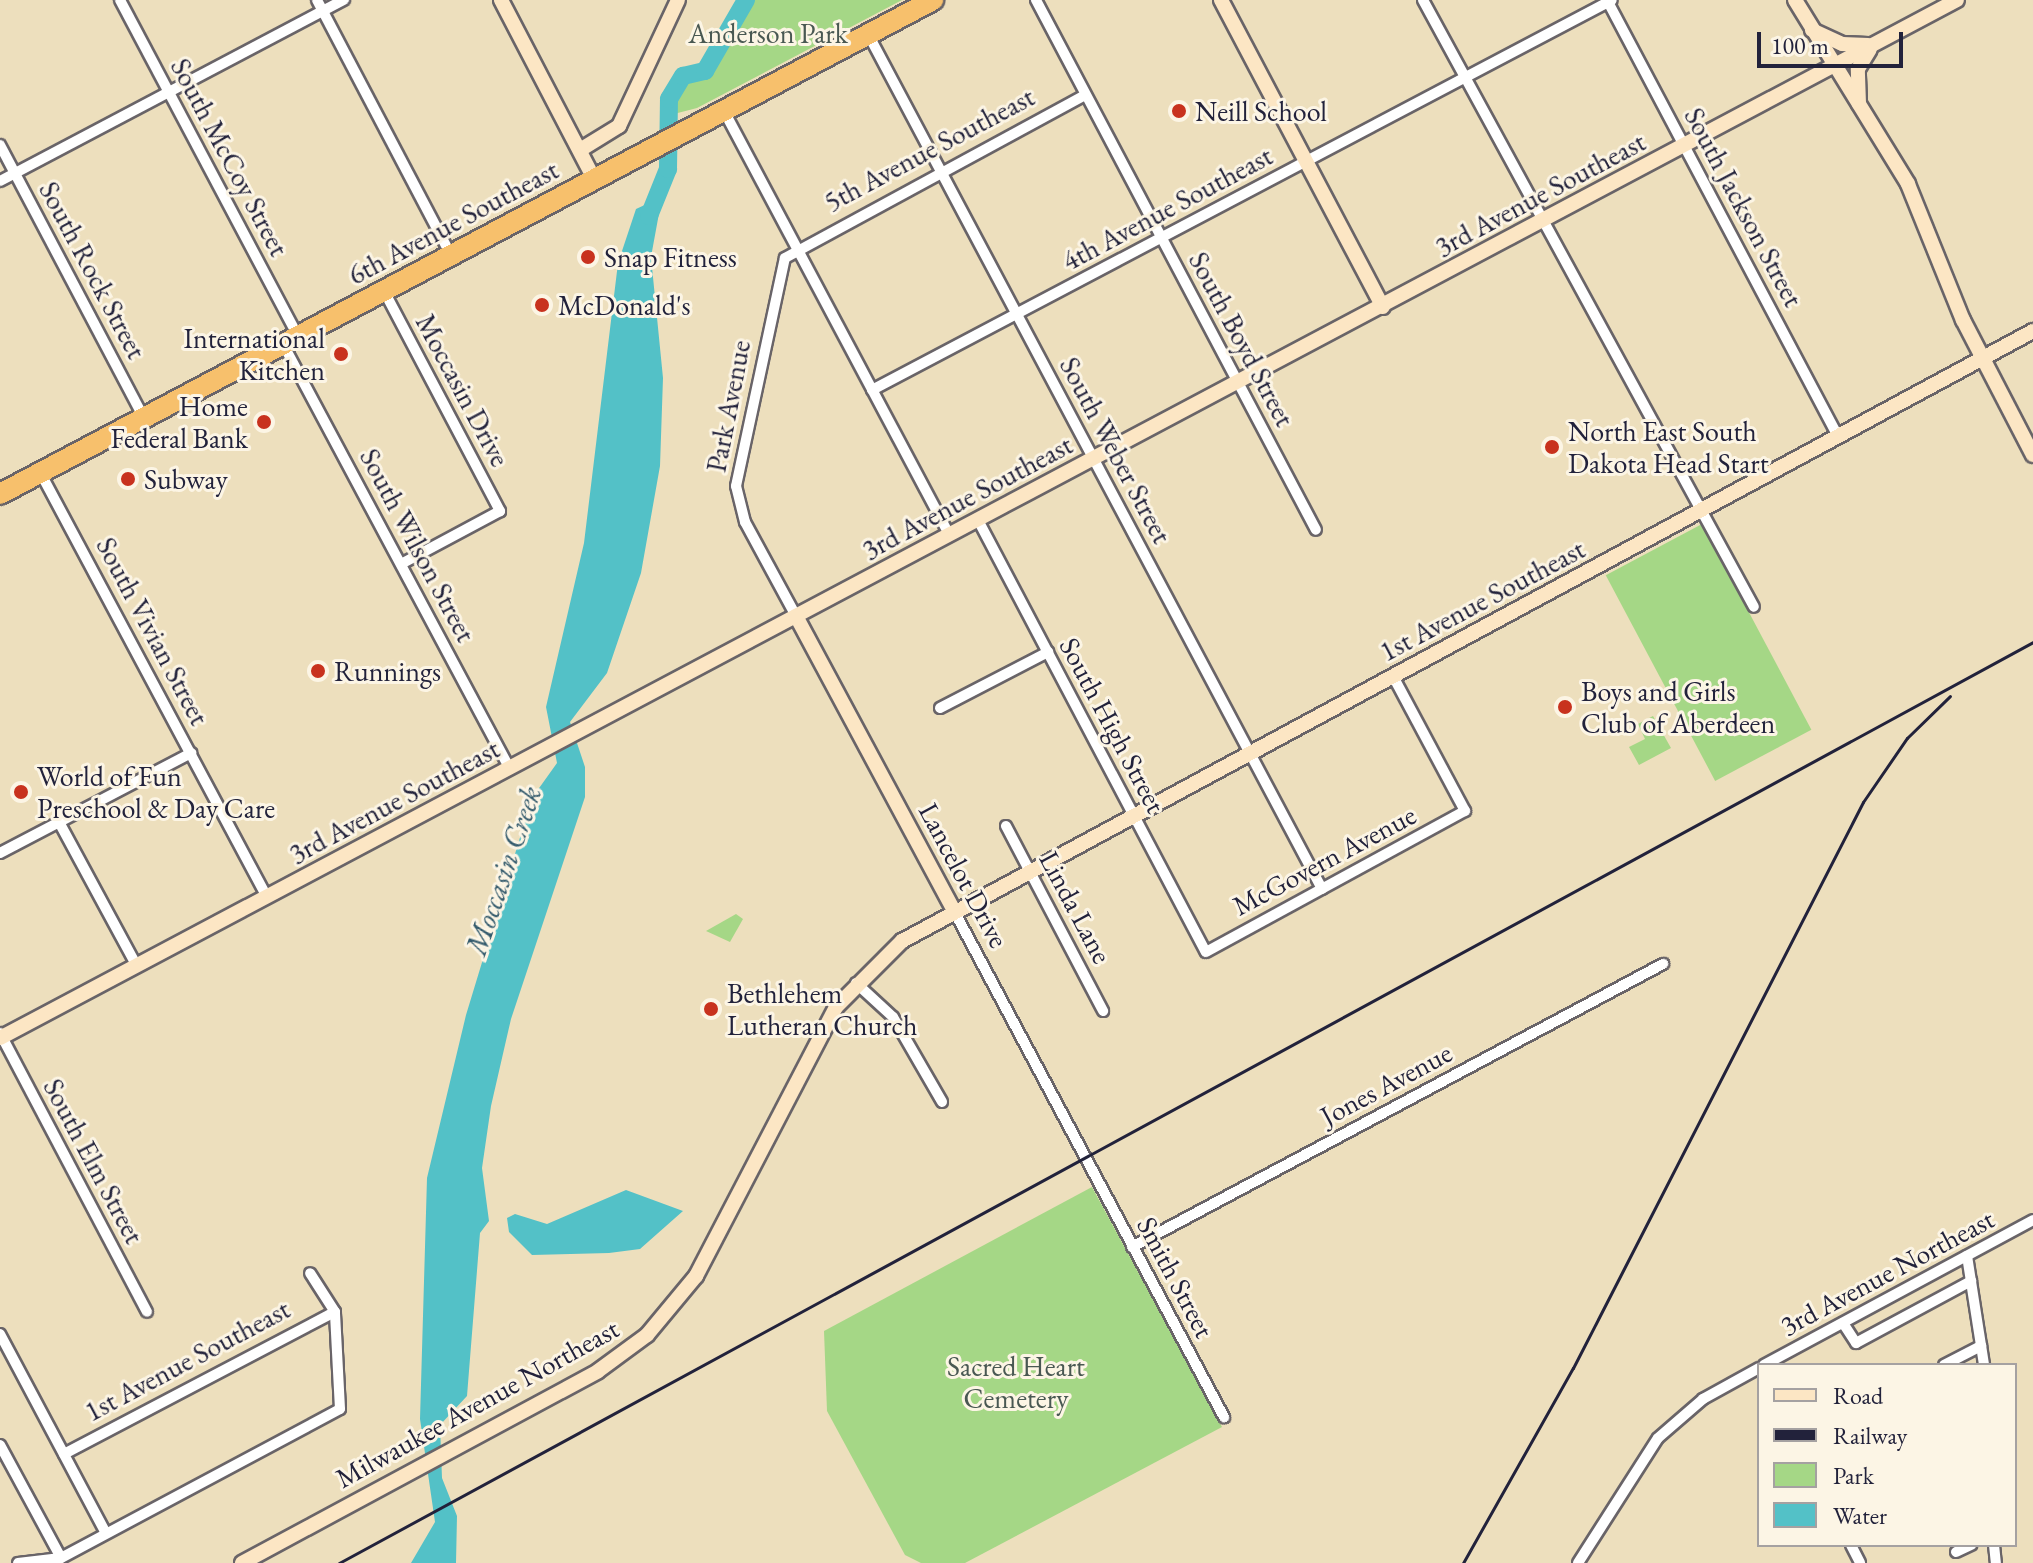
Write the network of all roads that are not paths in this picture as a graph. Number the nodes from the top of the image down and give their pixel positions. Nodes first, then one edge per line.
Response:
1 (120, 0) edge
2 (317, 0) edge
3 (344, 0) edge
4 (501, 0) edge
5 (678, 0) edge
6 (933, 0) edge
7 (1036, 0) edge
8 (1221, 0) edge
9 (1423, 0) edge
10 (1795, 0) edge
11 (1957, 0) edge
12 (1609, 1) edge
13 (323, 11) junction
14 (1810, 29) junction
15 (868, 34) junction
16 (1876, 44) junction
17 (1831, 68) junction
18 (1464, 77) junction
19 (169, 92) junction
20 (1085, 95) junction
21 (724, 111) junction
22 (1863, 115) junction
23 (0, 145) edge
24 (1685, 147) junction
25 (580, 150) junction
26 (1306, 162) junction
27 (941, 169) junction
28 (14, 173) junction
29 (594, 179) junction
30 (0, 181) edge
31 (1541, 223) junction
32 (1161, 239) junction
33 (796, 246) junction
34 (451, 255) junction
35 (384, 291) junction
36 (1383, 307) junction
37 (1017, 314) junction
38 (2033, 331) edge
39 (290, 340) junction
40 (1982, 359) junction
41 (1238, 383) junction
42 (872, 390) junction
43 (144, 418) junction
44 (1838, 437) junction
45 (2033, 455) edge
46 (1094, 459) junction
47 (40, 472) junction
48 (0, 494) edge
49 (1697, 514) junction
50 (978, 520) junction
51 (1316, 530) dead end
52 (949, 535) junction
53 (401, 564) junction
54 (1754, 607) dead end
55 (796, 616) junction
56 (1048, 652) junction
57 (1394, 678) junction
58 (940, 708) dead end
59 (191, 753) junction
60 (1250, 754) junction
61 (510, 769) junction
62 (1133, 816) junction
63 (59, 822) junction
64 (1006, 826) dead end
65 (0, 853) edge
66 (1029, 871) junction
67 (1322, 889) junction
68 (267, 897) junction
69 (954, 911) junction
70 (1206, 952) joint
71 (1663, 964) dead end
72 (137, 966) junction
73 (856, 983) junction
74 (1103, 1011) dead end
75 (1, 1036) edge
76 (942, 1102) dead end
77 (1086, 1159) joint
78 (2033, 1220) edge
79 (1132, 1247) junction
80 (1967, 1256) junction
81 (310, 1273) dead end
82 (1971, 1281) junction
83 (147, 1312) dead end
84 (335, 1312) junction
85 (1843, 1323) junction
86 (0, 1334) edge
87 (1981, 1346) junction
88 (1771, 1363) edge
89 (1948, 1363) edge
90 (1984, 1363) edge
91 (1757, 1371) edge
92 (1224, 1417) dead end
93 (0, 1445) edge
94 (64, 1454) junction
95 (106, 1533) junction
96 (1967, 1547) edge
97 (1956, 1552) dead end
98 (61, 1558) junction
99 (18, 1563) edge
100 (242, 1563) edge
101 (1578, 1563) edge

1 - 19 street, South McCoy Street
2 - 13 street
3 - 13 street
4 - 25 street
5 - 25 street
6 - 15 highway, 6th Avenue Southeast
7 - 20 street, South Boyd Street
8 - 26 street
9 - 18 street
10 - 14 street
11 - 16 street, 3rd Avenue Southeast
12 - 18 street, 4th Avenue Southeast
12 - 24 street, South Jackson Street
13 - 19 street
13 - 34 street
14 - 16 street
14 - 17 street
15 - 21 highway, 6th Avenue Southeast
15 - 27 street, South Weber Street
16 - 17 street, 3rd Avenue Southeast
16 - 22 street
17 - 22 street
17 - 24 street, 3rd Avenue Southeast
18 - 26 street, 4th Avenue Southeast
18 - 31 street
19 - 28 street
19 - 39 street, South McCoy Street
20 - 27 street, 5th Avenue Southeast
20 - 32 street, South Boyd Street
21 - 29 highway, 6th Avenue Southeast
21 - 33 street
22 - 40 street
23 - 28 street, South Rock Street
24 - 31 street, 3rd Avenue Southeast
24 - 44 street, South Jackson Street
25 - 29 street
26 - 32 street, 4th Avenue Southeast
26 - 36 street
27 - 33 street, 5th Avenue Southeast
27 - 37 street, South Weber Street
28 - 30 street
28 - 43 street, South Rock Street
29 - 34 highway, 6th Avenue Southeast
31 - 36 street, 3rd Avenue Southeast
31 - 49 street
32 - 37 street, 4th Avenue Southeast
32 - 41 street, South Boyd Street
33 - 42 street
33 - 55 street, Park Avenue
34 - 35 highway, 6th Avenue Southeast
35 - 39 highway, 6th Avenue Southeast
35 - 53 street, Moccasin Drive
36 - 41 street, 3rd Avenue Southeast
37 - 42 street, 4th Avenue Southeast
37 - 46 street, South Weber Street
38 - 40 street, 1st Avenue Southeast
39 - 43 highway, 6th Avenue Southeast
39 - 53 street, South Wilson Street
40 - 44 street, 1st Avenue Southeast
40 - 45 street
41 - 46 street, 3rd Avenue Southeast
41 - 51 street, South Boyd Street
42 - 52 street
43 - 47 highway, 6th Avenue Southeast
44 - 49 street, 1st Avenue Southeast
46 - 50 street, 3rd Avenue Southeast
46 - 60 street, South Weber Street
47 - 48 highway, 6th Avenue Southeast
47 - 59 street, South Vivian Street
49 - 54 street
49 - 57 street, 1st Avenue Southeast
50 - 52 street, 3rd Avenue Southeast
50 - 56 street, South High Street
52 - 55 street, 3rd Avenue Southeast
53 - 61 street, South Wilson Street
55 - 61 street, 3rd Avenue Southeast
55 - 69 street, Lancelot Drive
56 - 58 street
56 - 62 street, South High Street
57 - 60 street, 1st Avenue Southeast
57 - 67 street, McGovern Avenue
59 - 63 street
59 - 68 street, South Vivian Street
60 - 62 street, 1st Avenue Southeast
60 - 67 street, South Weber Street
61 - 68 street, 3rd Avenue Southeast
62 - 66 street, 1st Avenue Southeast
62 - 70 street, South High Street
63 - 65 street
63 - 72 street
64 - 66 street, Linda Lane
66 - 69 street, 1st Avenue Southeast
66 - 74 street, Linda Lane
67 - 70 street, McGovern Avenue
68 - 72 street, 3rd Avenue Southeast
69 - 73 street, Milwaukee Avenue Northeast
69 - 77 street, Lancelot Drive
71 - 79 street, Jones Avenue
72 - 75 street, 3rd Avenue Southeast
73 - 76 street
73 - 100 street, Milwaukee Avenue Northeast
75 - 83 street, South Elm Street
77 - 79 street, Smith Street
78 - 80 street, 3rd Avenue Northeast
79 - 92 street, Smith Street
80 - 82 street
80 - 85 street, 3rd Avenue Northeast
81 - 84 street
82 - 85 street
82 - 87 street
84 - 94 street, 1st Avenue Southeast
84 - 95 street
85 - 88 street, 3rd Avenue Northeast
86 - 94 street
87 - 89 street
87 - 90 street
91 - 101 street, 3rd Avenue Northeast
93 - 98 street
94 - 95 street
95 - 98 street
96 - 97 street
98 - 99 street

